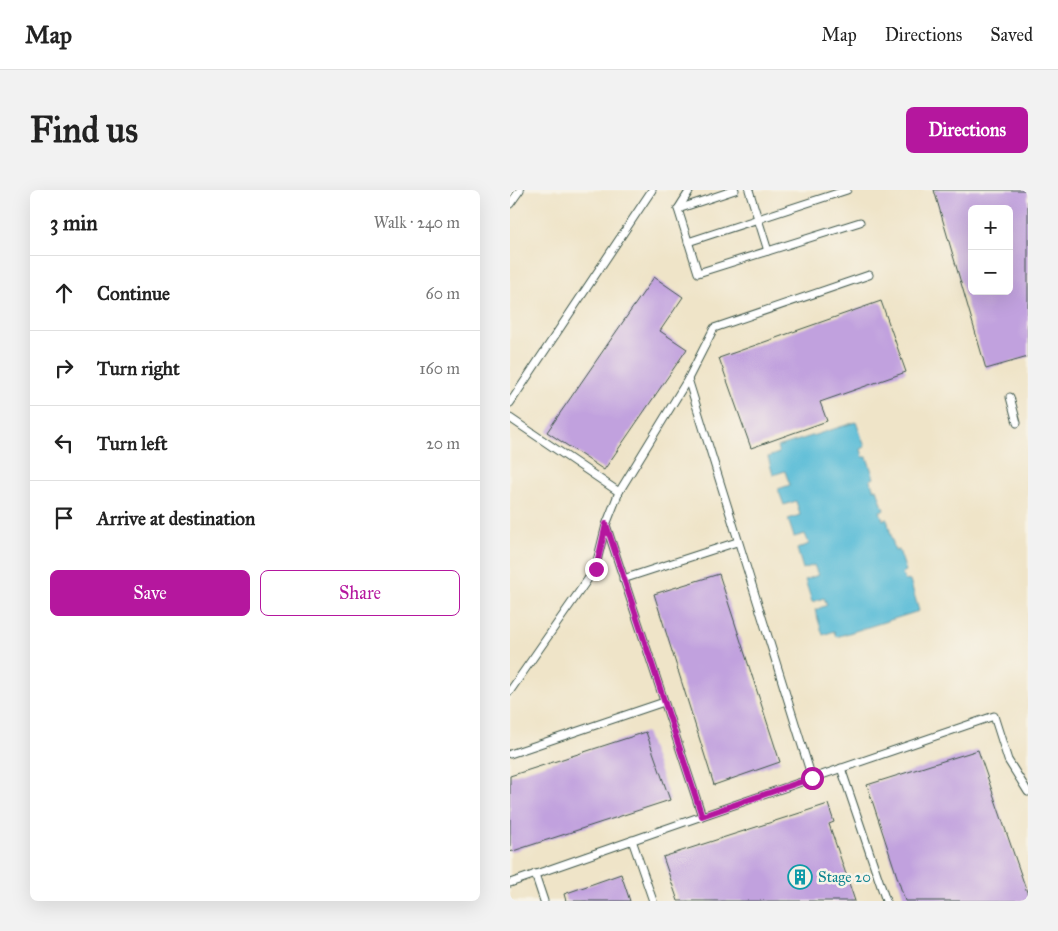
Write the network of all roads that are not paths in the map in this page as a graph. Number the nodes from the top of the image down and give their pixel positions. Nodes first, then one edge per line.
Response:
1 (520, 190) edge
2 (652, 190) edge
3 (690, 190) edge
4 (735, 190) edge
5 (749, 190) edge
6 (847, 190) edge
7 (510, 204) edge
8 (678, 209) junction
9 (758, 219) junction
10 (860, 222) dead end
11 (688, 242) junction
12 (768, 251) junction
13 (869, 275) dead end
14 (688, 379) junction
15 (1010, 397) dead end
16 (510, 403) edge
17 (510, 418) edge
18 (1017, 423) dead end
19 (619, 492) junction
20 (606, 524) junction
21 (738, 542) junction
22 (623, 579) junction
23 (510, 691) edge
24 (664, 702) junction
25 (510, 754) edge
26 (841, 768) junction
27 (812, 778) junction
28 (1028, 792) edge
29 (702, 816) junction
30 (632, 840) junction
31 (535, 874) junction
32 (510, 884) edge
33 (544, 901) edge
34 (653, 901) edge
35 (886, 901) edge

1 - 7 lane
2 - 16 lane
3 - 8 lane
4 - 8 lane
5 - 9 lane
6 - 9 lane
8 - 11 lane
9 - 11 lane
9 - 12 lane
10 - 12 lane
11 - 12 lane
13 - 14 lane
14 - 19 lane
14 - 21 lane
15 - 18 lane
17 - 19 lane
19 - 20 lane
20 - 22 lane
20 - 23 lane
21 - 22 lane
21 - 27 lane
22 - 24 lane
24 - 25 lane
24 - 29 lane
26 - 27 lane
26 - 28 lane
26 - 35 lane
27 - 29 lane
29 - 30 lane
30 - 31 lane
30 - 34 lane
31 - 32 lane
31 - 33 lane

